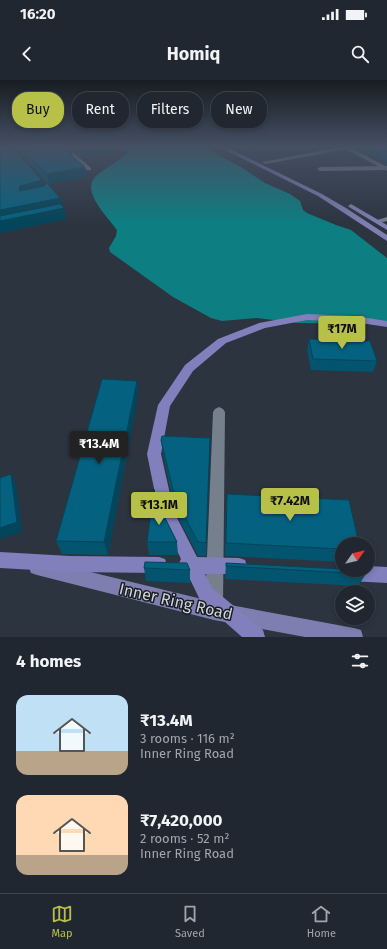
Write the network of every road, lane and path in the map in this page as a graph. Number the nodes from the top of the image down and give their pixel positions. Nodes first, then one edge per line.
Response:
1 (273, 172) edge
2 (284, 172) edge
3 (387, 220) edge
4 (378, 221) junction
5 (387, 228) edge
6 (387, 239) edge
7 (387, 324) edge
8 (219, 412) dead end
9 (0, 559) edge
10 (252, 567) edge
11 (332, 572) edge
12 (387, 575) edge
13 (214, 611) junction
14 (256, 637) edge
15 (354, 637) edge

1 - 6 main road
2 - 4 main road
3 - 4 street
4 - 5 main road
7 - 14 highway
8 - 13 street
9 - 10 highway
9 - 13 main road, Inner Ring Road
11 - 12 highway
13 - 15 main road, Inner Ring Road

